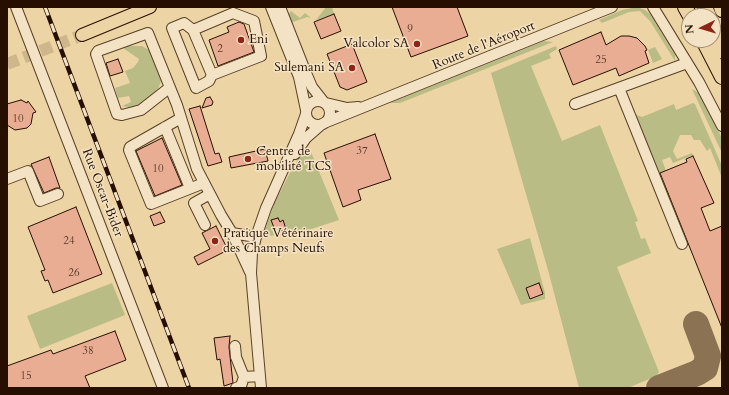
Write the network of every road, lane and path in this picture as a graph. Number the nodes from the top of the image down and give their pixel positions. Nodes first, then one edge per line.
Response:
1 (16, 7) edge
2 (161, 7) edge
3 (271, 7) edge
4 (280, 7) edge
5 (612, 7) edge
6 (653, 7) edge
7 (721, 7) edge
8 (148, 8) edge
9 (722, 10) edge
10 (193, 30) junction
11 (82, 36) tunnel mouth
12 (707, 48) edge
13 (687, 63) junction
14 (212, 75) junction
15 (722, 76) edge
16 (170, 88) junction
17 (619, 88) junction
18 (324, 102) junction
19 (575, 104) dead end
20 (364, 106) junction
21 (306, 112) junction
22 (181, 118) junction
23 (323, 123) junction
24 (722, 126) edge
25 (165, 127) junction
26 (282, 174) junction
27 (7, 179) edge
28 (204, 183) junction
29 (190, 188) junction
30 (58, 194) dead end
31 (210, 194) junction
32 (205, 225) dead end
33 (232, 233) junction
34 (256, 237) junction
35 (682, 244) dead end
36 (251, 273) junction
37 (235, 346) dead end
38 (260, 376) junction
39 (244, 377) junction
40 (163, 388) edge
41 (236, 388) edge
42 (261, 388) edge

1 - 40 street, Rue Oscar-Bider
2 - 8 main road
3 - 21 street
4 - 18 street
5 - 20 street, Route de l'Aéroport
6 - 13 street
7 - 9 highway
8 - 11 main road
10 - 14 street
10 - 14 street
10 - 14 street
12 - 15 highway
13 - 17 street
13 - 24 street
16 - 16 street
16 - 22 street
17 - 19 street
17 - 35 street
18 - 20 street, Route de l'Aéroport
18 - 21 street
18 - 23 street
20 - 23 street, Route de l'Aéroport
21 - 23 street
21 - 26 street, Route de l'Aéroport
22 - 25 street
22 - 28 street
23 - 26 street, Route de l'Aéroport
25 - 29 street
25 - 29 street
26 - 34 street, Route de l'Aéroport
27 - 30 street
28 - 29 street
28 - 31 street
31 - 32 street
31 - 33 street
33 - 34 street
33 - 36 street
34 - 36 street, Route de l'Aéroport
36 - 38 street, Route de l'Aéroport
37 - 39 street
38 - 39 street
38 - 42 street, Route de l'Aéroport
39 - 41 street

